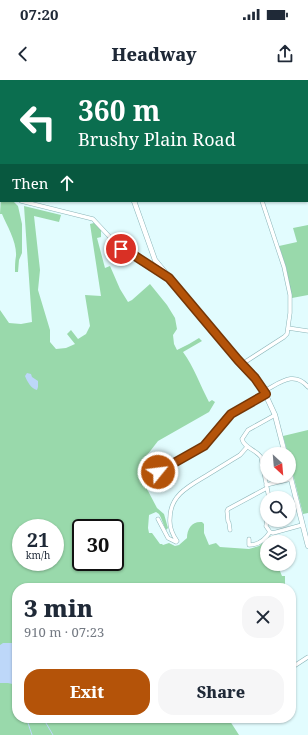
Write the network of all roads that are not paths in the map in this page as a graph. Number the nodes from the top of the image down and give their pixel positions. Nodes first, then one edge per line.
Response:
1 (25, 202) edge
2 (134, 202) edge
3 (262, 202) edge
4 (169, 278) junction
5 (288, 328) junction
6 (308, 331) edge
7 (252, 357) junction
8 (242, 364) junction
9 (251, 373) junction
10 (308, 387) edge
11 (265, 393) junction
12 (275, 415) junction
13 (247, 447) junction
14 (283, 447) edge
15 (175, 462) junction
16 (277, 483) edge
17 (292, 483) edge
18 (266, 486) junction
19 (267, 491) edge
20 (158, 519) dead end
21 (302, 524) junction
22 (267, 527) edge
23 (230, 530) dead end
24 (270, 532) junction
25 (249, 539) dead end
26 (308, 546) edge
27 (308, 657) edge
28 (296, 665) edge

1 - 4 street
2 - 4 main road
3 - 5 street
4 - 8 main road
5 - 6 street
5 - 7 street
7 - 8 street
7 - 9 street
8 - 9 main road
9 - 11 main road
10 - 11 street
11 - 12 main road
11 - 15 street
12 - 13 street
12 - 14 main road
13 - 18 street
13 - 20 street
15 - 15 street
16 - 18 street
17 - 21 main road
18 - 19 street
18 - 23 street
21 - 24 street
21 - 26 main road
22 - 24 street
24 - 25 street
27 - 28 street

